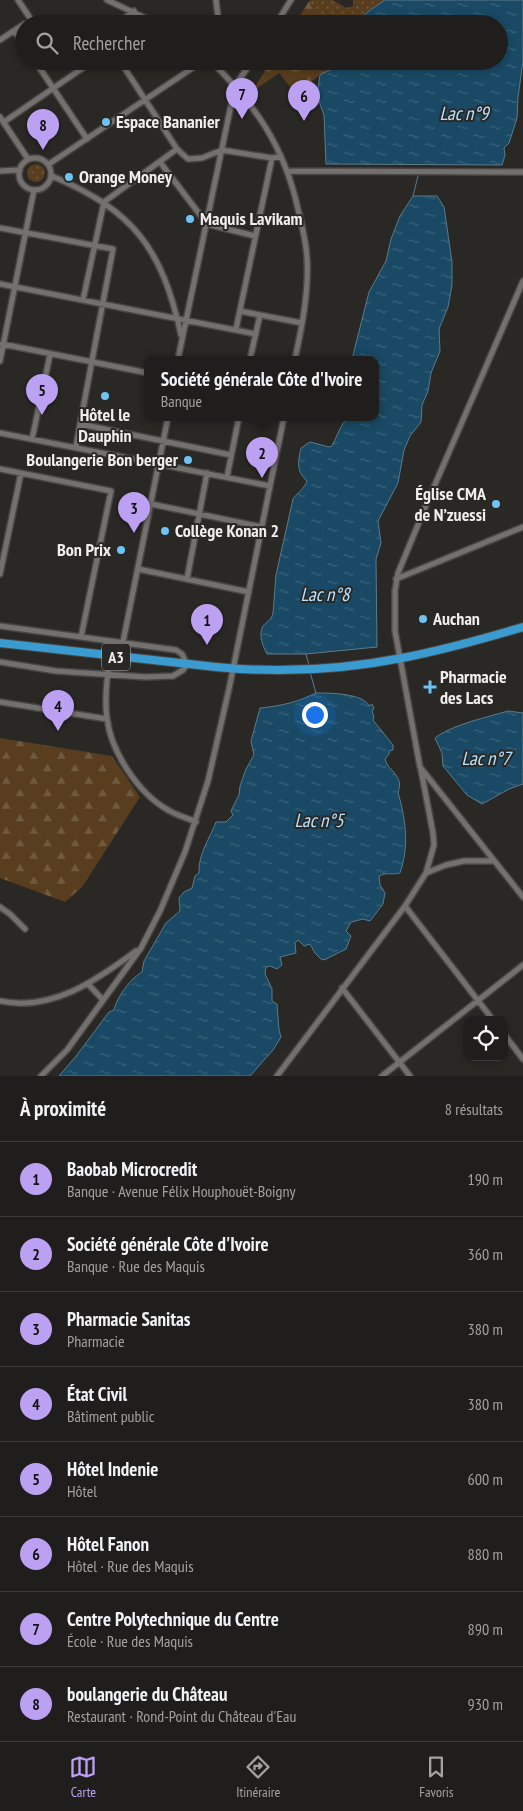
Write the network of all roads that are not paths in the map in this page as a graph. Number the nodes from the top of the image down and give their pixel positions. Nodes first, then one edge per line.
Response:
1 (18, 0) edge
2 (107, 0) edge
3 (216, 0) edge
4 (291, 0) edge
5 (134, 11) junction
6 (28, 15) edge
7 (129, 15) edge
8 (141, 15) edge
9 (218, 15) edge
10 (282, 15) edge
11 (14, 30) edge
12 (0, 40) edge
13 (40, 70) edge
14 (80, 70) edge
15 (126, 70) edge
16 (190, 70) edge
17 (220, 70) edge
18 (246, 70) edge
19 (235, 86) junction
20 (53, 89) junction
21 (146, 99) junction
22 (0, 117) edge
23 (4, 122) junction
24 (87, 139) junction
25 (177, 149) junction
26 (222, 150) junction
27 (281, 156) junction
28 (272, 158) junction
29 (28, 159) junction
30 (160, 162) junction
31 (48, 164) junction
32 (20, 170) junction
33 (0, 171) edge
34 (288, 171) junction
35 (523, 172) edge
36 (52, 176) junction
37 (34, 190) junction
38 (104, 202) junction
39 (207, 224) junction
40 (0, 228) edge
41 (24, 232) junction
42 (255, 236) junction
43 (94, 246) junction
44 (523, 281) edge
45 (0, 284) edge
46 (15, 287) junction
47 (83, 300) junction
48 (104, 304) junction
49 (240, 311) junction
50 (260, 315) junction
51 (178, 318) junction
52 (186, 320) junction
53 (302, 323) junction
54 (236, 329) junction
55 (256, 334) junction
56 (182, 338) junction
57 (2, 344) edge
58 (50, 354) junction
59 (179, 356) edge
60 (251, 356) edge
61 (296, 356) edge
62 (0, 362) edge
63 (91, 363) junction
64 (144, 373) edge
65 (167, 421) edge
66 (238, 421) edge
67 (283, 421) edge
68 (80, 424) junction
69 (0, 433) edge
70 (32, 439) junction
71 (163, 442) junction
72 (76, 446) junction
73 (231, 455) junction
74 (159, 464) junction
75 (0, 469) edge
76 (21, 473) junction
77 (207, 473) junction
78 (227, 477) junction
79 (270, 486) junction
80 (150, 504) junction
81 (199, 514) junction
82 (262, 527) junction
83 (523, 527) edge
84 (138, 569) junction
85 (0, 574) edge
86 (186, 579) junction
87 (396, 580) junction
88 (249, 592) junction
89 (0, 626) edge
90 (523, 627) edge
91 (81, 637) junction
92 (124, 642) junction
93 (0, 644) edge
94 (110, 656) junction
95 (400, 659) junction
96 (0, 662) edge
97 (188, 664) junction
98 (233, 669) junction
99 (108, 675) junction
100 (0, 702) edge
101 (107, 719) junction
102 (420, 767) junction
103 (196, 822) junction
104 (494, 861) junction
105 (426, 873) junction
106 (523, 897) edge
107 (0, 906) edge
108 (405, 906) junction
109 (25, 930) dead end
110 (141, 948) junction
111 (523, 966) edge
112 (88, 984) junction
113 (342, 988) junction
114 (103, 1000) junction
115 (0, 1001) edge
116 (478, 1001) junction
117 (490, 1016) edge
118 (508, 1039) edge
119 (523, 1059) edge
120 (399, 1062) junction
121 (40, 1076) edge
122 (277, 1076) edge
123 (382, 1076) edge
124 (410, 1076) edge

1 - 6 street
2 - 5 street
3 - 9 street
4 - 10 street
5 - 7 street
5 - 8 street
11 - 12 street
13 - 20 street
14 - 20 street
15 - 21 street
16 - 21 street
17 - 19 street
18 - 19 street
19 - 26 street
19 - 27 street
20 - 23 street
20 - 24 street
21 - 24 street
21 - 25 street
22 - 23 street
23 - 29 street
24 - 31 street
25 - 26 street
25 - 30 street
26 - 28 street
26 - 39 street
27 - 28 street
27 - 34 street
28 - 42 street
29 - 31 street
29 - 32 street
30 - 38 street
30 - 39 street
31 - 36 street
32 - 33 street
32 - 37 street
34 - 35 street
34 - 53 street
36 - 37 street
36 - 38 street
37 - 41 street
38 - 43 street
38 - 51 street
39 - 42 street
39 - 52 street
40 - 41 street
41 - 43 street
41 - 46 street
42 - 49 street
43 - 47 street
43 - 48 street
44 - 87 street
45 - 46 street
46 - 47 street
46 - 57 street
47 - 48 street
48 - 51 street
48 - 63 street
49 - 50 street
49 - 54 street
50 - 53 street
50 - 55 street
51 - 52 street
51 - 56 street
52 - 54 street
52 - 56 street
53 - 61 street
54 - 55 street
55 - 60 street
56 - 59 street
57 - 58 street
57 - 62 street
58 - 63 street
58 - 70 street
63 - 64 street
63 - 68 street
65 - 71 street
66 - 73 street
67 - 79 street
68 - 71 street
68 - 72 street
69 - 70 street
70 - 72 street
71 - 73 street
71 - 74 street
72 - 74 street
73 - 78 street
74 - 77 street
74 - 80 street
75 - 76 street
76 - 85 street
76 - 91 street
77 - 78 street
77 - 81 street
78 - 79 street
79 - 82 street
80 - 81 street
80 - 84 street
81 - 82 street
81 - 86 street
82 - 88 street
83 - 87 street
84 - 86 street
84 - 92 street
86 - 88 street
87 - 95 street
88 - 98 street
89 - 91 street
90 - 95 highway, A3
91 - 92 street
92 - 97 street
93 - 94 highway, A3
94 - 97 highway, A3
94 - 99 street
95 - 98 highway, A3
95 - 102 street
96 - 99 street
97 - 98 highway, A3
97 - 99 street
98 - 103 street
99 - 101 street
100 - 101 street
101 - 103 street
102 - 104 street
102 - 105 street
103 - 110 street
104 - 105 street
104 - 106 street
105 - 108 street
107 - 109 street
108 - 113 street
108 - 116 street
110 - 112 street
110 - 114 street
111 - 116 street
112 - 114 street
112 - 115 street
113 - 120 street
113 - 122 street
114 - 121 street
116 - 117 street
116 - 120 street
118 - 119 street
120 - 123 street
120 - 124 street

